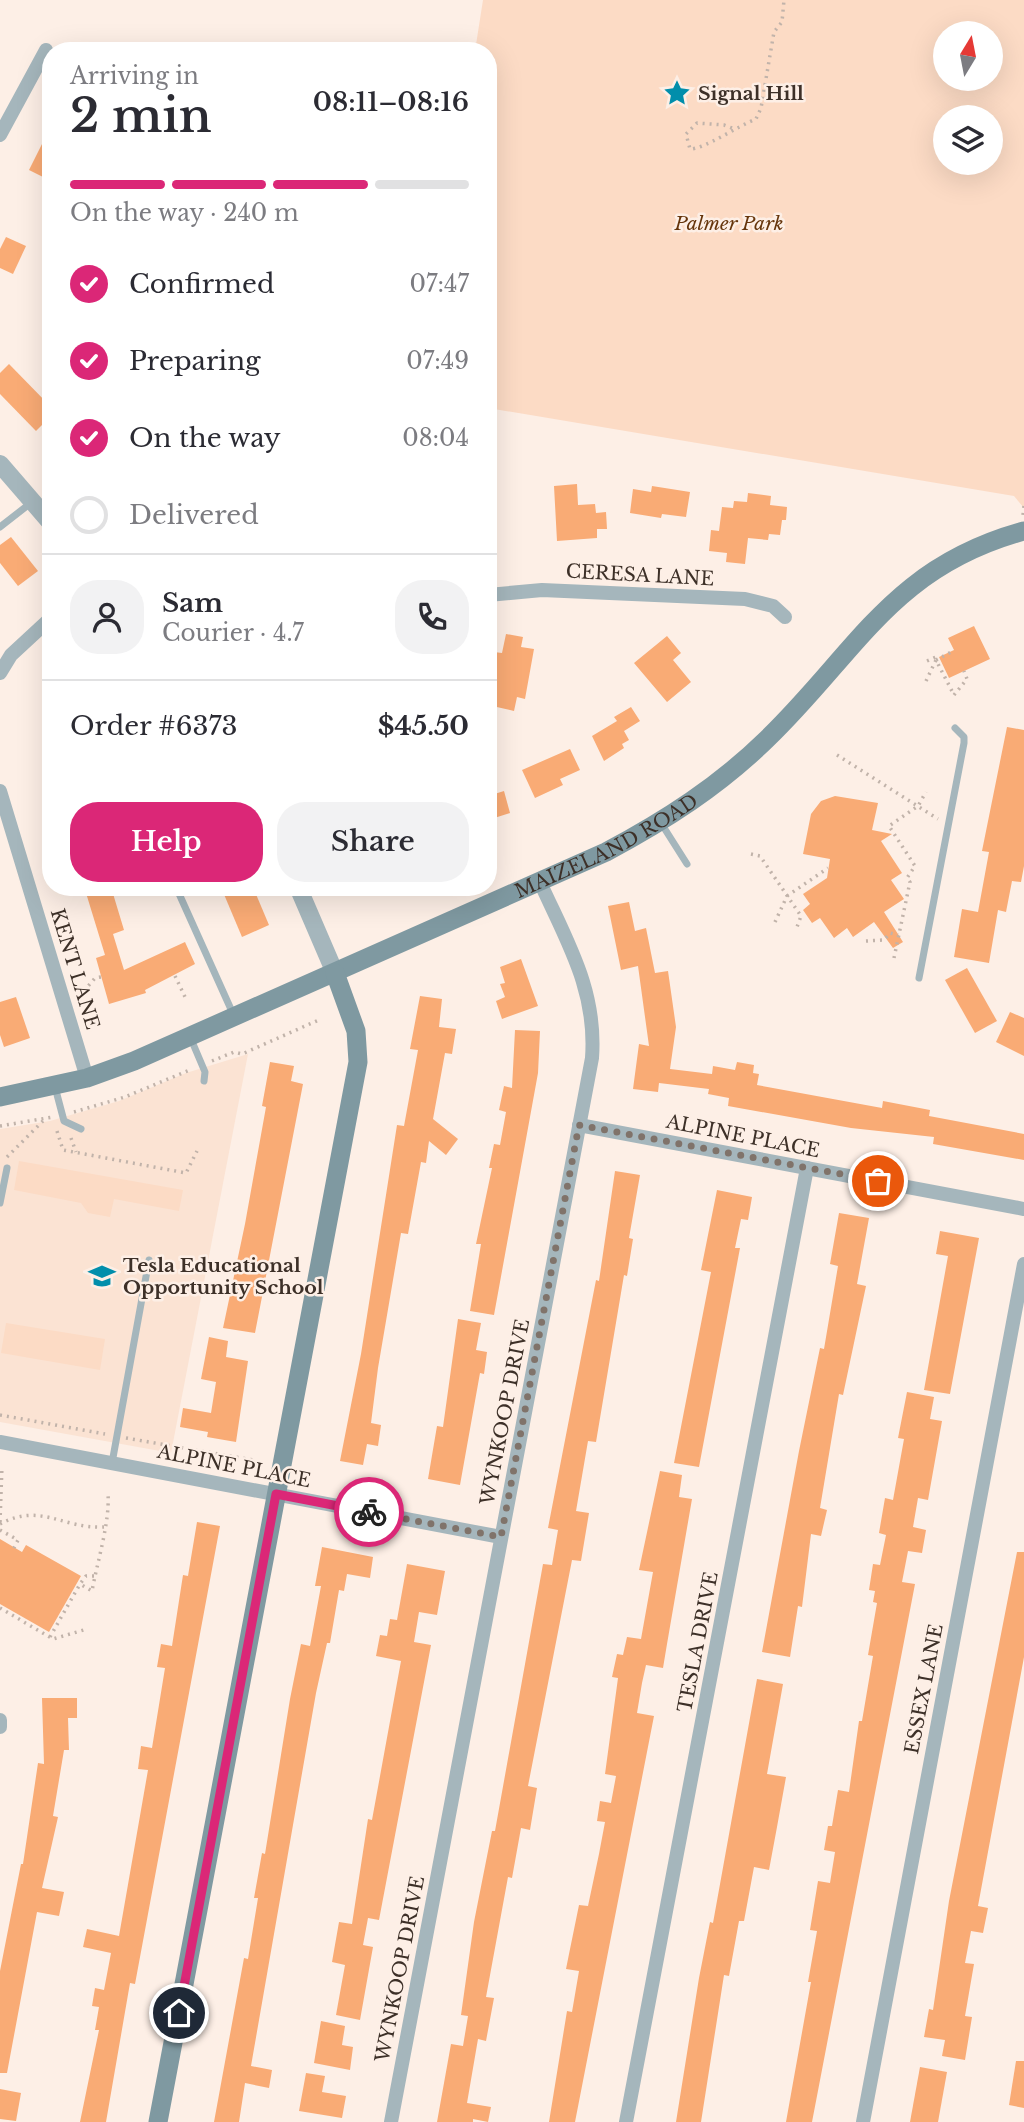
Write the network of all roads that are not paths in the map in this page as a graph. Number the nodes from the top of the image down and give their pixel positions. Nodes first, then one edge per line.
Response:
1 (42, 57) edge
2 (0, 135) edge
3 (0, 464) edge
4 (33, 502) junction
5 (42, 512) edge
6 (0, 527) edge
7 (1024, 531) edge
8 (497, 594) edge
9 (785, 617) dead end
10 (42, 626) edge
11 (0, 673) edge
12 (955, 728) dead end
13 (0, 791) edge
14 (661, 823) junction
15 (687, 864) dead end
16 (540, 882) junction
17 (180, 896) edge
18 (302, 896) edge
19 (335, 973) junction
20 (919, 978) dead end
21 (235, 1017) junction
22 (191, 1037) junction
23 (87, 1078) junction
24 (204, 1081) dead end
25 (55, 1086) junction
26 (0, 1097) edge
27 (579, 1125) junction
28 (81, 1129) dead end
29 (3, 1166) edge
30 (807, 1168) junction
31 (0, 1203) edge
32 (1024, 1209) edge
33 (149, 1260) dead end
34 (1024, 1264) edge
35 (0, 1442) edge
36 (112, 1463) junction
37 (276, 1494) junction
38 (501, 1537) junction
39 (0, 1720) edge
40 (0, 1727) edge
41 (158, 2122) edge
42 (391, 2122) edge
43 (626, 2122) edge
44 (863, 2122) edge

1 - 2 street
3 - 4 street
4 - 5 street
4 - 6 lane
7 - 14 main road, MAIZELAND ROAD
8 - 9 street, CERESA LANE
10 - 11 street
12 - 20 lane
13 - 23 street, KENT LANE
14 - 15 lane
14 - 16 main road, MAIZELAND ROAD
16 - 19 main road, MAIZELAND ROAD
16 - 27 street, WYNKOOP DRIVE
17 - 21 lane
18 - 19 street
19 - 21 main road, MAIZELAND ROAD
19 - 37 main road
21 - 22 main road, MAIZELAND ROAD
22 - 23 main road, MAIZELAND ROAD
22 - 24 lane
23 - 25 main road, MAIZELAND ROAD
25 - 26 main road, MAIZELAND ROAD
25 - 28 lane
27 - 30 street, ALPINE PLACE
27 - 38 street, WYNKOOP DRIVE
29 - 31 lane
30 - 32 street, ALPINE PLACE
30 - 43 street, TESLA DRIVE
33 - 36 lane
34 - 44 street, ESSEX LANE
35 - 36 street, ALPINE PLACE
36 - 37 street, ALPINE PLACE
37 - 38 street, ALPINE PLACE
37 - 41 main road
38 - 42 street, WYNKOOP DRIVE
39 - 40 street

